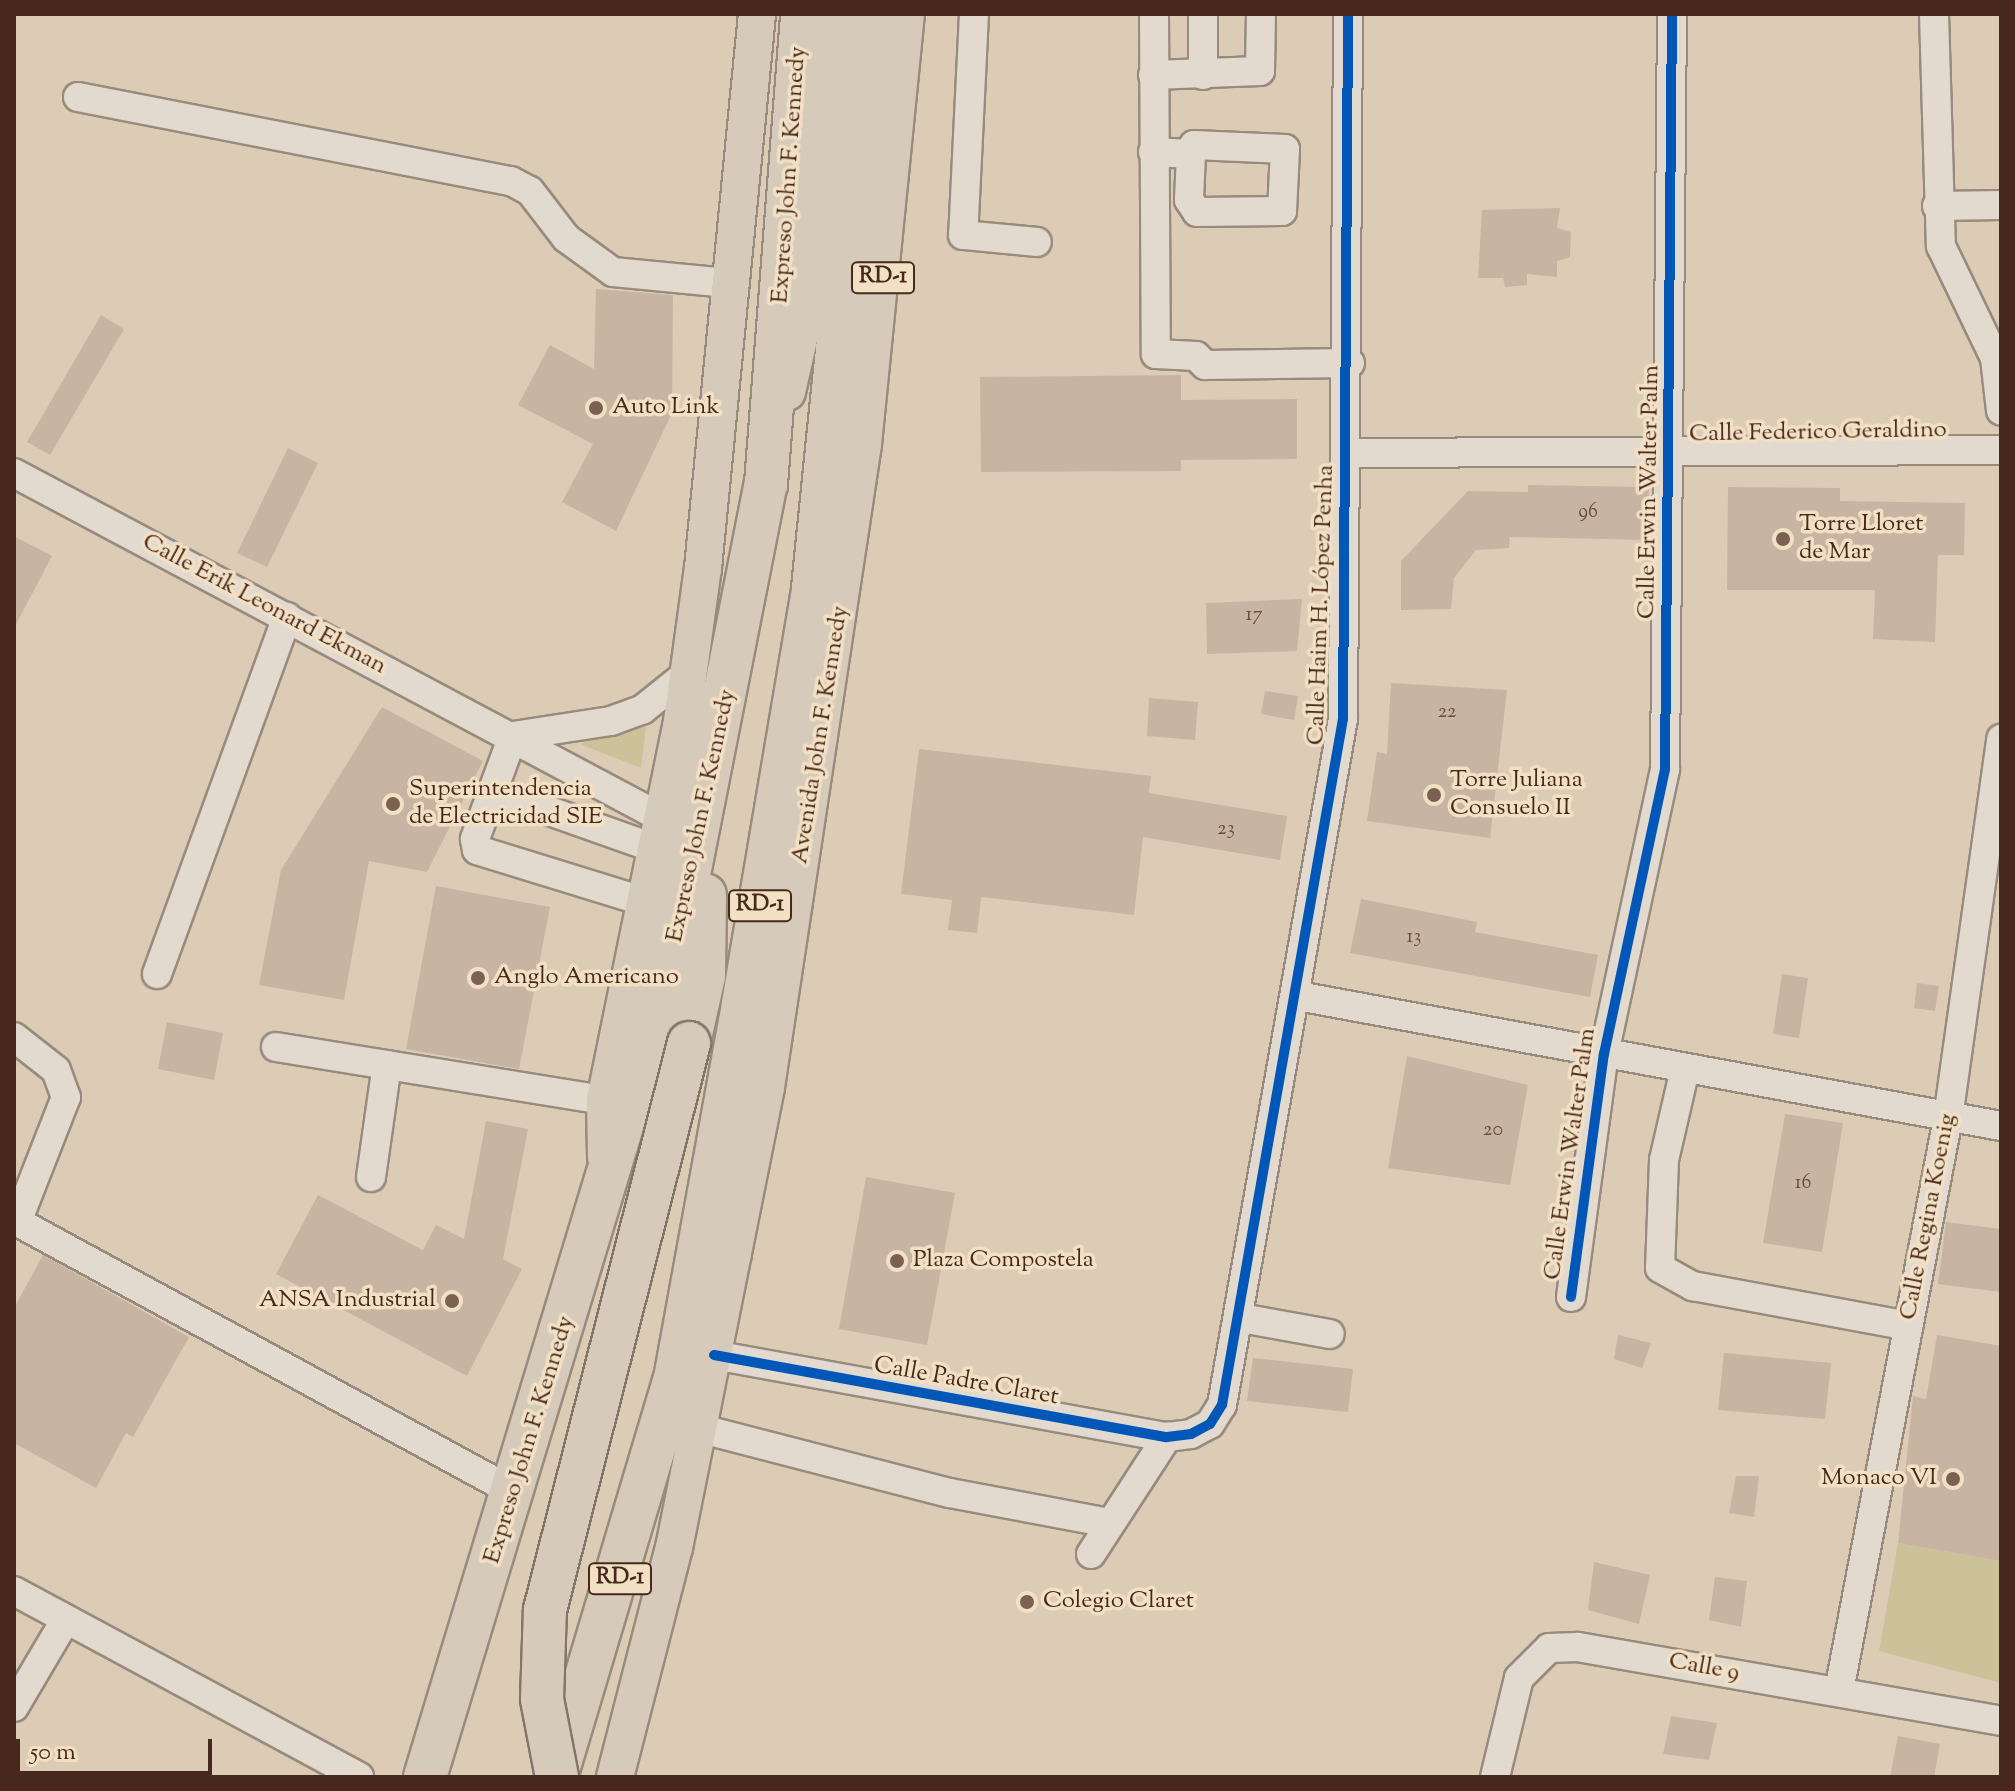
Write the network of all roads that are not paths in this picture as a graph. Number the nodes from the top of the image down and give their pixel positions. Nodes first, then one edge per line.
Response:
1 (738, 14) edge
2 (757, 14) edge
3 (802, 14) edge
4 (837, 14) edge
5 (871, 14) edge
6 (906, 14) edge
7 (974, 14) edge
8 (1154, 14) edge
9 (1203, 14) edge
10 (1261, 14) edge
11 (1348, 14) edge
12 (1672, 14) edge
13 (1934, 14) edge
14 (1153, 75) junction
15 (1203, 75) junction
16 (78, 97) dead end
17 (1153, 152) junction
18 (1191, 154) dead end
19 (2001, 205) edge
20 (1937, 206) junction
21 (1037, 242) dead end
22 (727, 283) junction
23 (725, 324) junction
24 (1350, 363) junction
25 (2001, 411) edge
26 (2001, 450) edge
27 (1348, 453) junction
28 (1672, 456) junction
29 (14, 473) edge
30 (766, 484) junction
31 (287, 617) junction
32 (688, 673) junction
33 (513, 736) junction
34 (2001, 739) edge
35 (493, 791) junction
36 (707, 793) junction
37 (659, 834) junction
38 (646, 902) junction
39 (1991, 904) edge
40 (157, 974) dead end
41 (1298, 996) junction
42 (14, 1037) edge
43 (276, 1047) dead end
44 (1604, 1054) junction
45 (387, 1065) junction
46 (1685, 1069) junction
47 (605, 1100) junction
48 (1948, 1118) junction
49 (2001, 1126) edge
50 (371, 1177) dead end
51 (607, 1191) junction
52 (16, 1221) edge
53 (730, 1254) junction
54 (1571, 1297) dead end
55 (1241, 1318) junction
56 (1908, 1326) junction
57 (1330, 1334) dead end
58 (714, 1355) junction
59 (675, 1379) junction
60 (1210, 1424) joint
61 (698, 1428) junction
62 (1167, 1437) junction
63 (514, 1492) junction
64 (1109, 1523) junction
65 (1091, 1554) dead end
66 (14, 1591) edge
67 (66, 1619) junction
68 (644, 1670) junction
69 (1839, 1691) junction
70 (14, 1707) edge
71 (2001, 1721) edge
72 (359, 1777) edge
73 (425, 1777) edge
74 (557, 1777) edge
75 (615, 1777) edge
76 (643, 1777) edge
77 (1495, 1777) edge

1 - 22 main road
2 - 23 main road
3 - 30 highway, Expreso John F. Kennedy
4 - 30 main road
5 - 59 highway, RD-1
6 - 53 main road, Avenida John F. Kennedy / RD-1
7 - 21 street
8 - 14 street
9 - 15 street
10 - 15 street
11 - 24 street, Calle Haim H. López Penha
12 - 28 street, Calle Erwin Walter Palm
13 - 20 street
14 - 15 street
14 - 17 street
16 - 22 street
17 - 18 street
17 - 24 street
19 - 20 street
20 - 25 street
22 - 23 main road
23 - 32 main road
24 - 27 street, Calle Haim H. López Penha
26 - 28 street, Calle Federico Geraldino
27 - 28 street, Calle Federico Geraldino
27 - 41 street, Calle Haim H. López Penha
28 - 44 street, Calle Erwin Walter Palm
29 - 31 street, Calle Erik Leonard Ekman
30 - 36 highway, Expreso John F. Kennedy
31 - 33 street, Calle Erik Leonard Ekman
31 - 40 street
32 - 33 street
32 - 37 main road
33 - 35 street
33 - 37 street, Calle Erik Leonard Ekman
34 - 39 street, Calle Regina Koenig
35 - 37 street
35 - 38 street
36 - 51 highway, Expreso John F. Kennedy
36 - 74 highway, bridge
37 - 38 main road
38 - 47 main road
39 - 48 street, Calle Regina Koenig
41 - 44 street
41 - 55 street, Calle Haim H. López Penha
42 - 52 street
43 - 45 street
44 - 46 street
44 - 54 street, Calle Erwin Walter Palm
45 - 47 street
45 - 50 street
46 - 48 street
46 - 56 street
47 - 51 main road
48 - 49 street
48 - 56 street, Calle Regina Koenig
51 - 63 highway, Expreso John F. Kennedy
52 - 63 street
53 - 58 main road, Avenida John F. Kennedy / RD-1
53 - 59 highway
55 - 57 street
55 - 60 street, Calle Haim H. López Penha
56 - 69 street, Calle Regina Koenig
58 - 61 main road, Avenida John F. Kennedy / RD-1
58 - 62 street, Calle Padre Claret
59 - 74 highway, RD-1
60 - 62 street, Calle Padre Claret
61 - 64 street
61 - 68 main road, Avenida John F. Kennedy / RD-1
62 - 64 street
63 - 73 highway, Expreso John F. Kennedy
64 - 65 street
66 - 67 street
67 - 70 street
67 - 72 street
68 - 75 main road, Avenida John F. Kennedy / RD-1
68 - 76 main road
69 - 71 street, Calle 9
69 - 77 street, Calle 9

